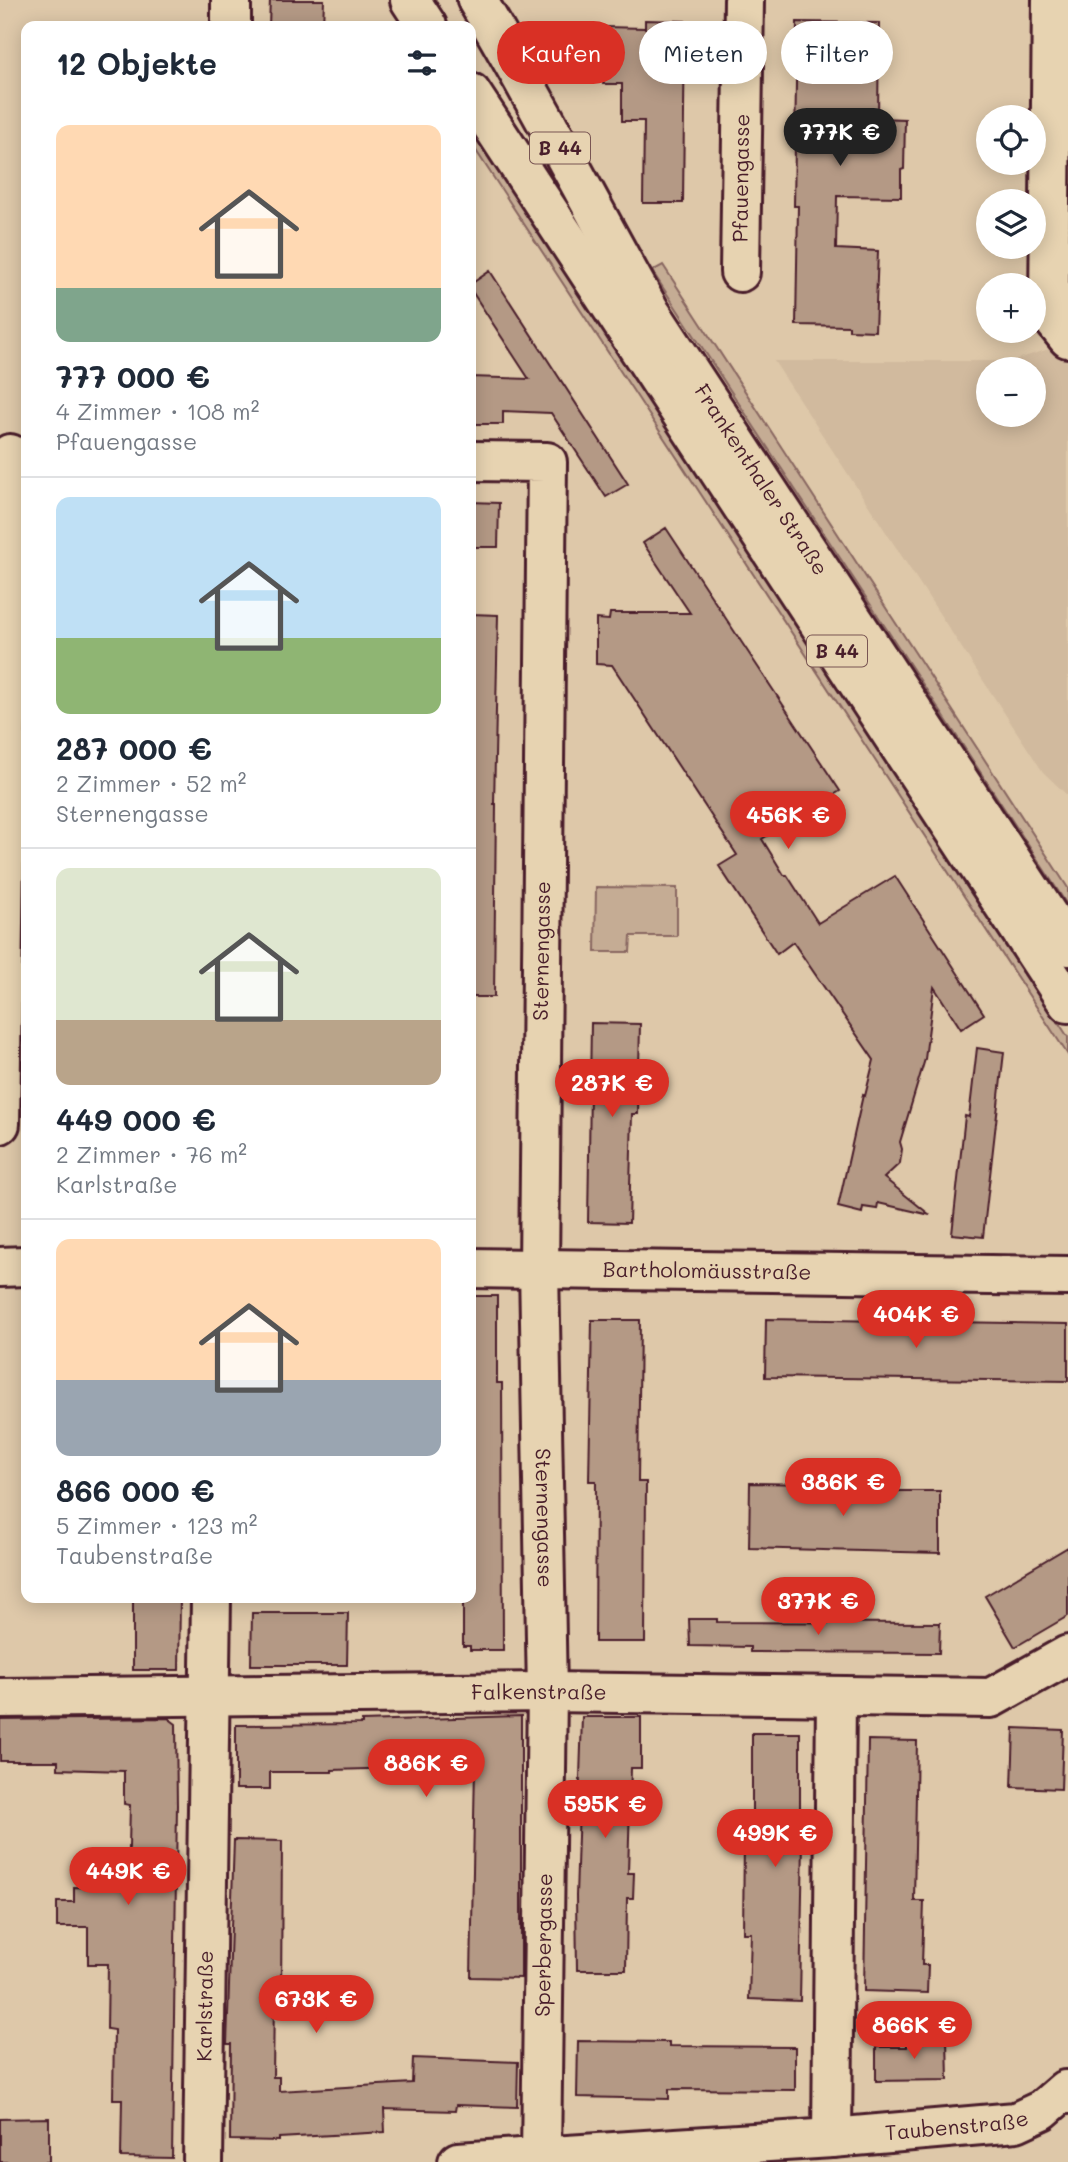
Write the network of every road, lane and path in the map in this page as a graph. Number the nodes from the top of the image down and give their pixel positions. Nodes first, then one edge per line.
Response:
1 (231, 0) edge
2 (410, 0) edge
3 (477, 0) edge
4 (744, 0) edge
5 (1052, 0) edge
6 (231, 21) edge
7 (424, 21) edge
8 (476, 101) edge
9 (740, 272) dead end
10 (1068, 338) edge
11 (12, 454) edge
12 (476, 461) edge
13 (1068, 946) edge
14 (1068, 1003) edge
15 (0, 1124) edge
16 (0, 1266) edge
17 (21, 1266) edge
18 (476, 1268) edge
19 (539, 1269) junction
20 (1068, 1276) edge
21 (211, 1603) edge
22 (1068, 1655) edge
23 (547, 1692) junction
24 (211, 1696) junction
25 (836, 1697) junction
26 (0, 1698) edge
27 (1067, 2090) edge
28 (832, 2138) junction
29 (541, 2157) junction
30 (202, 2162) edge
31 (458, 2162) edge

1 - 6 street
2 - 7 street
3 - 13 street, Frankenthaler Straße / B 44
4 - 9 street, Pfauengasse
5 - 10 street
8 - 14 street, Frankenthaler Straße / B 44
11 - 15 street
12 - 19 street, Sternengasse
16 - 17 street
18 - 19 street, Bartholomäusstraße
19 - 20 street, Bartholomäusstraße
19 - 23 street, Sternengasse
21 - 24 street, Karlstraße
22 - 25 street, Falkenstraße
23 - 24 street, Falkenstraße
23 - 25 street, Falkenstraße
23 - 29 street, Sperbergasse
24 - 26 street, Falkenstraße
24 - 30 street, Karlstraße
25 - 28 street
27 - 28 street, Taubenstraße
28 - 29 street, Taubenstraße
29 - 31 street, Taubenstraße

